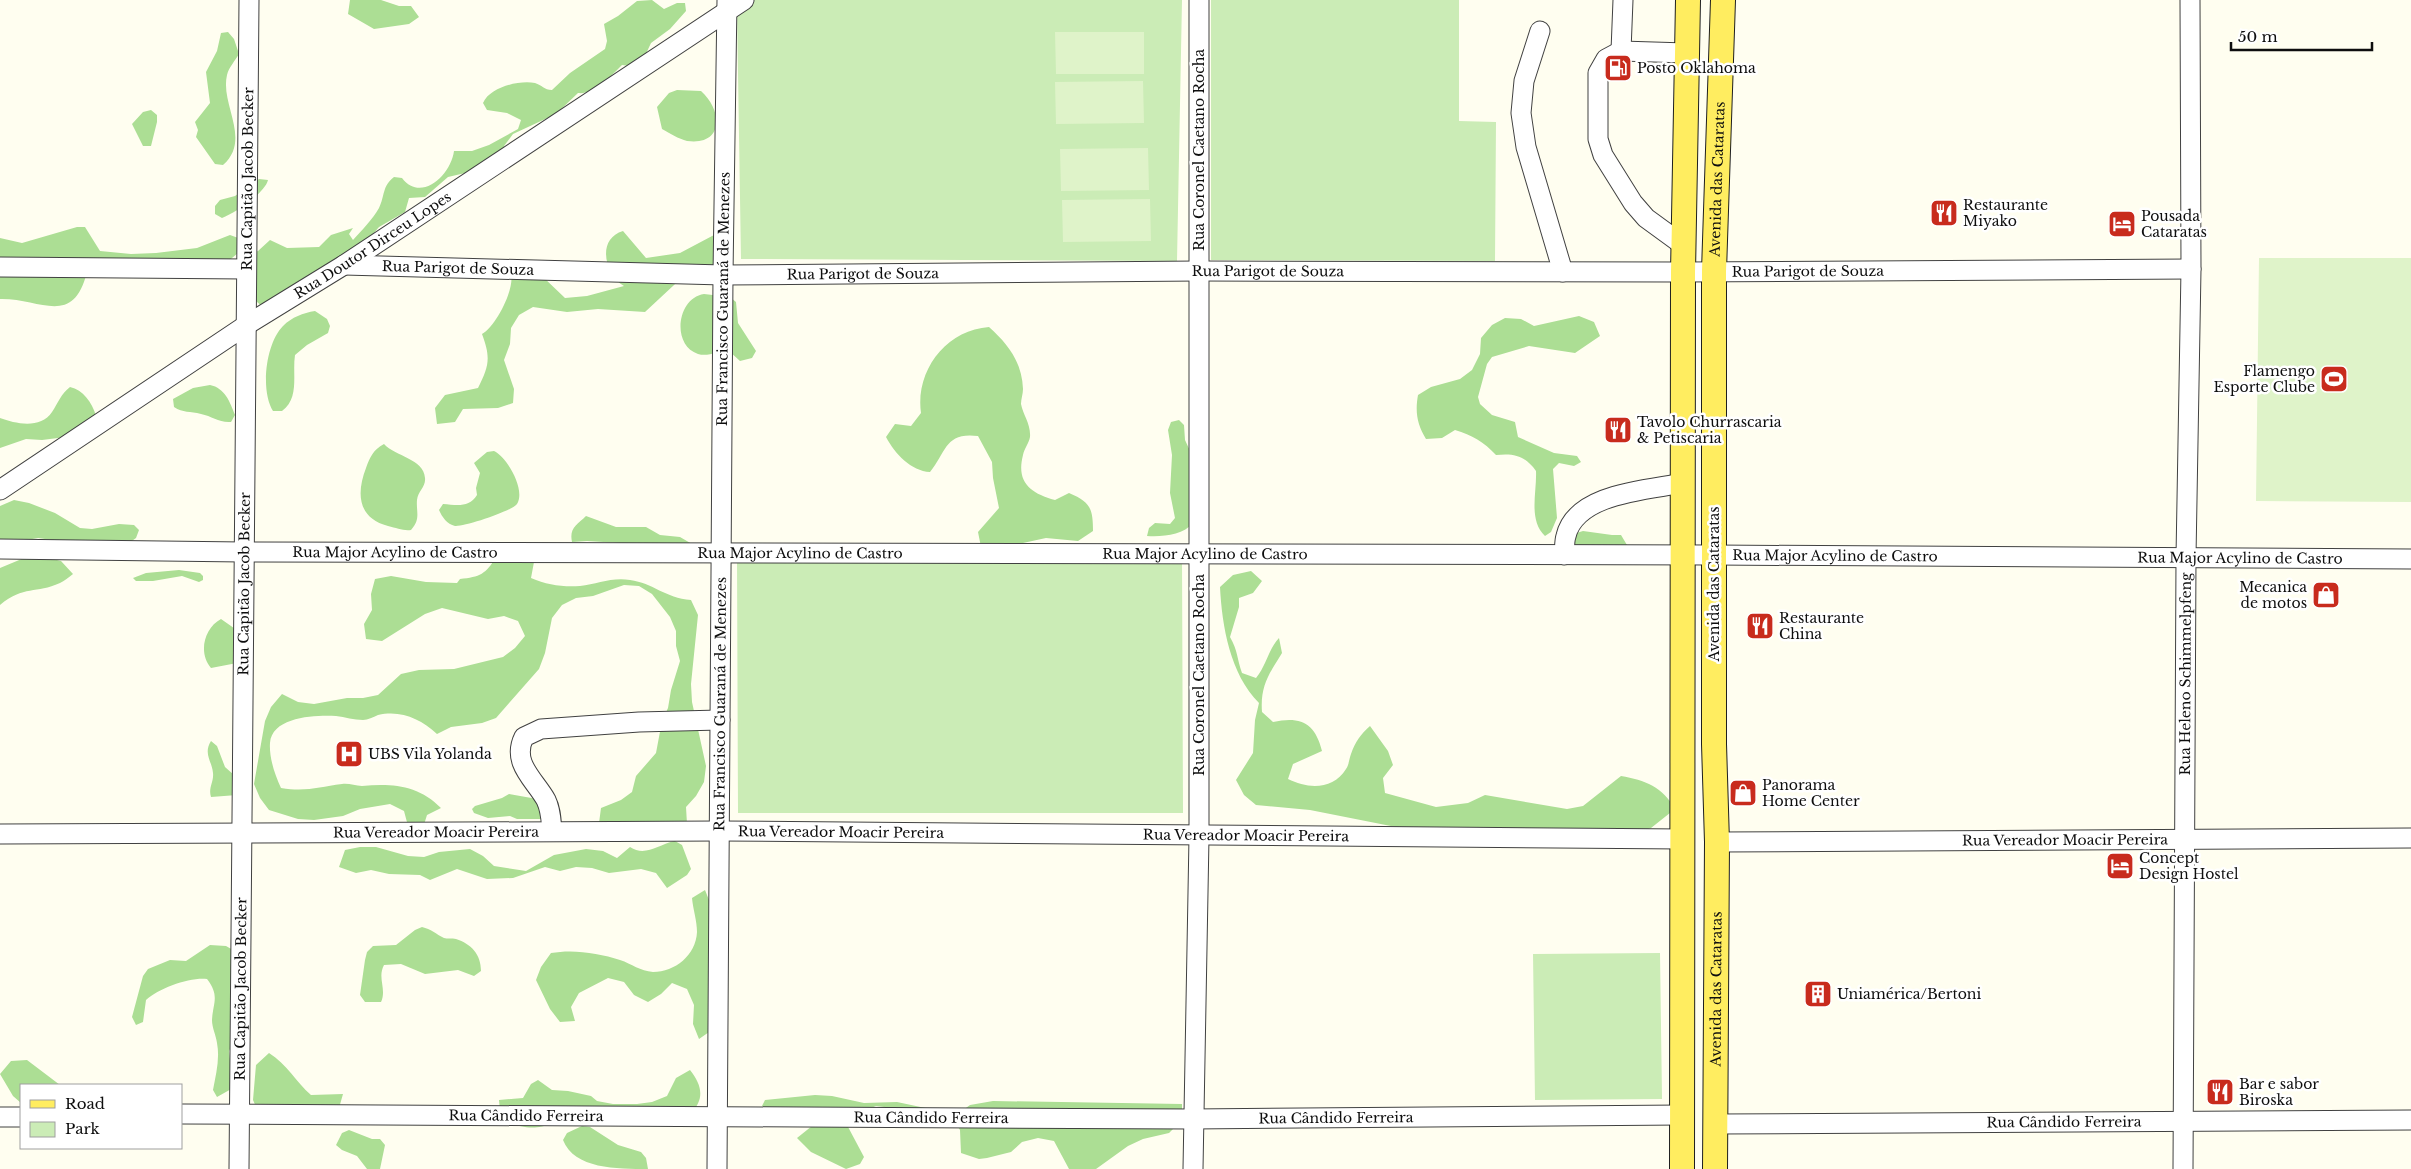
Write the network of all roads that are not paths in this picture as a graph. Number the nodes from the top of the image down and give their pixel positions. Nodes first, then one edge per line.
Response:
1 (249, 0) edge
2 (744, 0) edge
3 (1199, 0) edge
4 (1623, 0) edge
5 (1688, 0) edge
6 (1722, 0) edge
7 (2190, 0) edge
8 (728, 5) edge
9 (1540, 30) dead end
10 (1621, 51) junction
11 (1686, 53) junction
12 (1683, 245) junction
13 (344, 265) junction
14 (0, 267) edge
15 (246, 269) junction
16 (2191, 269) junction
17 (1198, 271) junction
18 (1714, 271) junction
19 (1563, 272) junction
20 (1683, 272) junction
21 (723, 275) junction
22 (245, 326) junction
23 (1683, 484) junction
24 (0, 490) edge
25 (0, 549) edge
26 (243, 552) junction
27 (721, 553) junction
28 (1200, 553) junction
29 (1564, 555) junction
30 (1714, 555) junction
31 (1682, 556) junction
32 (2186, 557) junction
33 (2411, 559) edge
34 (720, 720) junction
35 (552, 831) junction
36 (720, 831) junction
37 (0, 834) edge
38 (241, 834) junction
39 (1199, 837) junction
40 (2411, 838) edge
41 (1683, 839) junction
42 (2184, 839) junction
43 (1717, 842) junction
44 (182, 1114) edge
45 (239, 1114) junction
46 (1682, 1115) junction
47 (0, 1117) edge
48 (20, 1117) edge
49 (716, 1117) junction
50 (1192, 1119) junction
51 (2184, 1120) junction
52 (2411, 1120) edge
53 (1716, 1124) junction
54 (240, 1169) edge
55 (716, 1169) edge
56 (1193, 1169) edge
57 (1682, 1169) edge
58 (1715, 1169) edge
59 (2183, 1169) edge

1 - 15 street, Rua Capitão Jacob Becker
2 - 8 street, Rua Doutor Dirceu Lopes
3 - 17 street, Rua Coronel Caetano Rocha
4 - 10 street
5 - 11 main road
6 - 18 main road, Avenida das Cataratas
7 - 16 street, Rua Heleno Schimmelpfeng
8 - 13 street, Rua Doutor Dirceu Lopes
8 - 21 street, Rua Francisco Guaraná de Menezes
9 - 19 street
10 - 11 street
10 - 12 street
11 - 12 main road
12 - 20 main road
13 - 21 street, Rua Parigot de Souza
13 - 22 street, Rua Doutor Dirceu Lopes
14 - 15 street
15 - 22 street, Rua Capitão Jacob Becker
16 - 18 street, Rua Parigot de Souza
16 - 32 street, Rua Heleno Schimmelpfeng
17 - 19 street, Rua Parigot de Souza
17 - 21 street, Rua Parigot de Souza
17 - 28 street, Rua Coronel Caetano Rocha
18 - 20 street, Rua Parigot de Souza
18 - 30 main road, Avenida das Cataratas
19 - 20 street, Rua Parigot de Souza
20 - 23 main road
21 - 27 street, Rua Francisco Guaraná de Menezes
22 - 24 street, Rua Doutor Dirceu Lopes
22 - 26 street, Rua Capitão Jacob Becker
23 - 29 street
23 - 31 main road
25 - 26 street, Rua Major Acylino de Castro
26 - 27 street, Rua Major Acylino de Castro
26 - 38 street, Rua Capitão Jacob Becker
27 - 28 street, Rua Major Acylino de Castro
27 - 34 street, Rua Francisco Guaraná de Menezes
28 - 29 street, Rua Major Acylino de Castro
28 - 39 street, Rua Coronel Caetano Rocha
29 - 31 street, Rua Major Acylino de Castro
30 - 31 street, Rua Major Acylino de Castro
30 - 32 street, Rua Major Acylino de Castro
30 - 43 main road, Avenida das Cataratas
31 - 41 main road
32 - 33 street, Rua Major Acylino de Castro
32 - 42 street, Rua Heleno Schimmelpfeng
34 - 35 street
34 - 36 street, Rua Francisco Guaraná de Menezes
35 - 36 street, Rua Vereador Moacir Pereira
35 - 38 street, Rua Vereador Moacir Pereira
36 - 39 street, Rua Vereador Moacir Pereira
36 - 49 street, Rua Francisco Guaraná de Menezes
37 - 38 street, Rua Vereador Moacir Pereira
38 - 45 street, Rua Capitão Jacob Becker
39 - 41 street, Rua Vereador Moacir Pereira
39 - 50 street, Rua Coronel Caetano Rocha
40 - 42 street, Rua Vereador Moacir Pereira
41 - 46 main road
42 - 43 street, Rua Vereador Moacir Pereira
42 - 51 street, Rua Heleno Schimmelpfeng
43 - 53 main road, Avenida das Cataratas
44 - 45 street, Rua Cândido Ferreira
45 - 49 street, Rua Cândido Ferreira
45 - 54 street, Rua Capitão Jacob Becker
46 - 50 street, Rua Cândido Ferreira
46 - 57 main road
47 - 48 street
49 - 50 street, Rua Cândido Ferreira
49 - 55 street, Rua Francisco Guaraná de Menezes
50 - 56 street, Rua Coronel Caetano Rocha
51 - 52 street, Rua Cândido Ferreira
51 - 53 street, Rua Cândido Ferreira
51 - 59 street, Rua Heleno Schimmelpfeng
53 - 58 main road, Avenida das Cataratas

